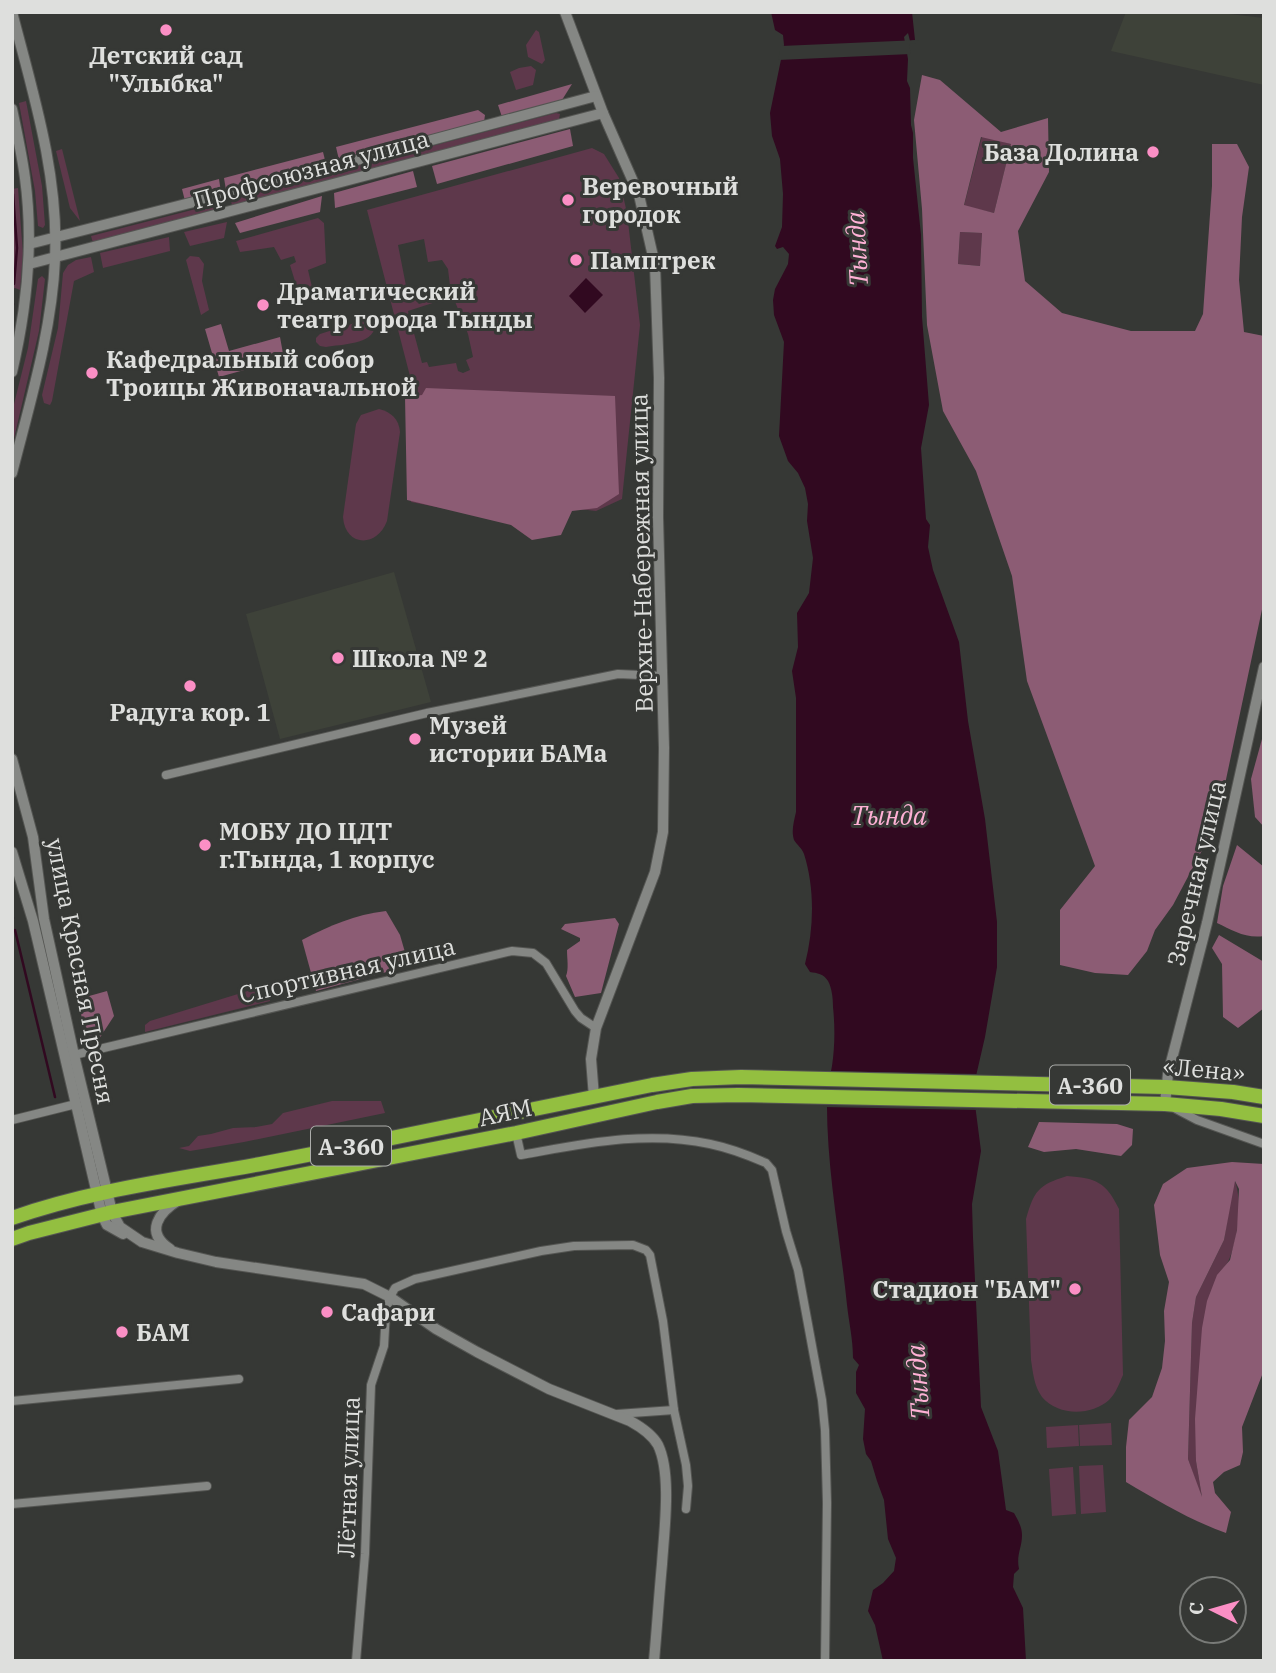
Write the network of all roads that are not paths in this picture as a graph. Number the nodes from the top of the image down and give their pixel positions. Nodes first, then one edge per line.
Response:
1 (12, 12) edge
2 (565, 12) edge
3 (596, 96) junction
4 (565, 104) junction
5 (12, 109) edge
6 (603, 113) junction
7 (570, 122) junction
8 (69, 234) junction
9 (55, 237) junction
10 (29, 244) junction
11 (74, 252) junction
12 (55, 257) junction
13 (29, 264) junction
14 (12, 372) edge
15 (12, 473) edge
16 (1264, 667) edge
17 (663, 676) junction
18 (12, 759) edge
19 (166, 775) dead end
20 (12, 852) edge
21 (596, 1028) junction
22 (74, 1055) junction
23 (1014, 1083) joint
24 (1166, 1087) junction
25 (594, 1097) junction
26 (1264, 1097) edge
27 (1014, 1101) joint
28 (76, 1104) junction
29 (1165, 1104) junction
30 (1264, 1116) edge
31 (12, 1120) edge
32 (516, 1133) junction
33 (1264, 1144) edge
34 (102, 1193) junction
35 (182, 1198) junction
36 (107, 1213) junction
37 (12, 1218) edge
38 (12, 1239) edge
39 (178, 1254) junction
40 (390, 1297) junction
41 (239, 1379) dead end
42 (12, 1401) edge
43 (674, 1410) junction
44 (613, 1415) junction
45 (207, 1486) dead end
46 (12, 1504) edge
47 (686, 1509) dead end
48 (356, 1661) edge
49 (654, 1661) edge
50 (825, 1661) edge

1 - 9 street
2 - 3 street, Верхне-Набережная улица
3 - 4 street, Профсоюзная улица
3 - 6 street, Верхне-Набережная улица
4 - 7 street
4 - 8 street, Профсоюзная улица
5 - 10 street
6 - 7 street, Профсоюзная улица
6 - 17 street, Верхне-Набережная улица
7 - 11 street, Профсоюзная улица
8 - 9 street, Профсоюзная улица
8 - 11 street
9 - 10 street, Профсоюзная улица
9 - 12 street
10 - 13 street
11 - 12 street, Профсоюзная улица
12 - 13 street, Профсоюзная улица
12 - 15 street
13 - 14 street
16 - 24 street, Заречная улица
17 - 19 street
17 - 21 street, Верхне-Набережная улица
18 - 22 street, улица Красная Пресня
20 - 28 street, улица Красная Пресня
21 - 22 street, Спортивная улица
21 - 25 street, Верхне-Набережная улица
22 - 34 street, улица Красная Пресня
23 - 24 highway, «Лена» / А-360
23 - 25 highway, АЯМ / А-360
24 - 26 highway, «Лена» / А-360
24 - 29 street, Заречная улица
25 - 34 highway, АЯМ / А-360
27 - 29 highway, «Лена» / А-360
27 - 32 highway, АЯМ / А-360
28 - 31 street
28 - 34 street, улица Красная Пресня
29 - 30 highway, «Лена» / А-360
29 - 33 street
32 - 35 highway, АЯМ / А-360
32 - 50 street
34 - 36 street
34 - 37 highway, АЯМ / А-360
35 - 36 highway, АЯМ / А-360
35 - 39 street
36 - 38 highway, АЯМ / А-360
36 - 39 street
39 - 40 street
40 - 43 street
40 - 44 street
40 - 48 street, Лётная улица
41 - 42 street
43 - 44 street
43 - 47 street
44 - 49 street
45 - 46 street

